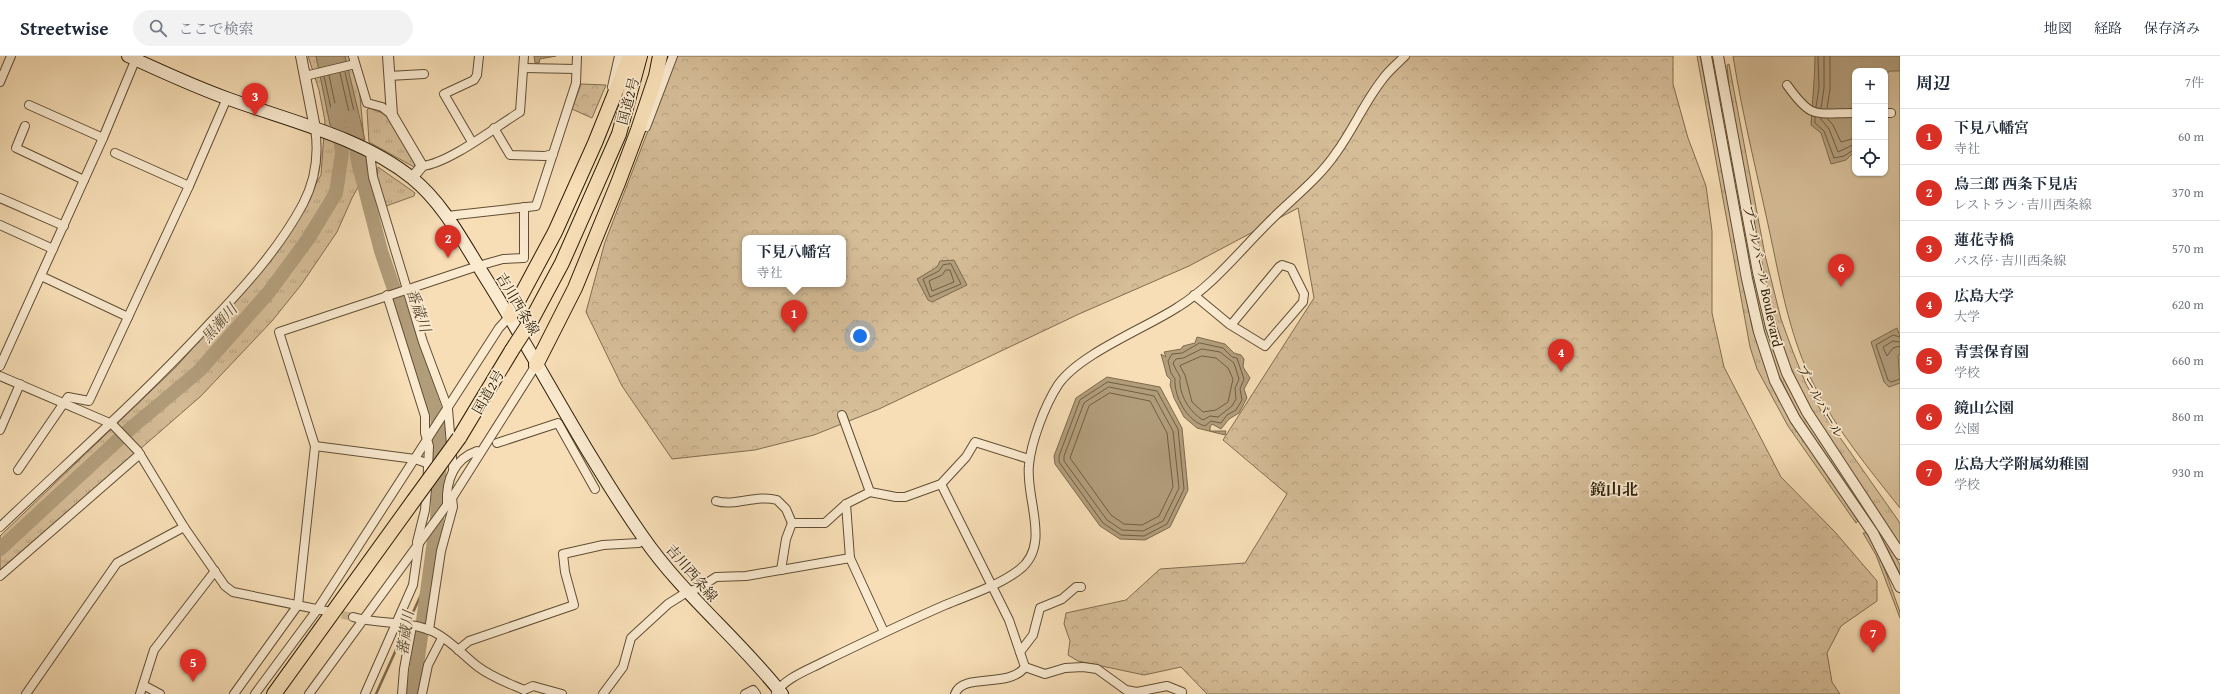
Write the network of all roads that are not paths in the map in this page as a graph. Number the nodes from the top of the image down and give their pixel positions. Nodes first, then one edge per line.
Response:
1 (11, 56) edge
2 (301, 56) edge
3 (388, 56) edge
4 (479, 56) edge
5 (524, 56) edge
6 (577, 56) edge
7 (619, 56) edge
8 (630, 56) edge
9 (640, 56) edge
10 (660, 56) edge
11 (673, 56) edge
12 (1405, 56) edge
13 (1706, 56) edge
14 (1718, 56) edge
15 (134, 57) edge
16 (353, 61) edge
17 (524, 68) junction
18 (576, 69) junction
19 (424, 74) dead end
20 (308, 75) junction
21 (389, 76) junction
22 (0, 82) edge
23 (1787, 85) dead end
24 (227, 98) junction
25 (29, 105) dead end
26 (1852, 113) edge
27 (392, 115) junction
28 (25, 126) dead end
29 (315, 128) junction
30 (494, 128) junction
31 (638, 130) junction
32 (103, 138) junction
33 (472, 142) junction
34 (596, 143) junction
35 (369, 152) junction
36 (114, 153) dead end
37 (554, 154) junction
38 (422, 166) junction
39 (412, 178) junction
40 (84, 180) junction
41 (189, 186) junction
42 (0, 198) edge
43 (524, 207) junction
44 (447, 216) junction
45 (0, 225) edge
46 (64, 226) junction
47 (53, 249) junction
48 (478, 266) junction
49 (41, 276) junction
50 (407, 288) junction
51 (387, 295) junction
52 (1194, 295) junction
53 (510, 316) junction
54 (128, 317) junction
55 (1231, 325) junction
56 (536, 365) junction
57 (0, 366) edge
58 (0, 376) edge
59 (20, 384) junction
60 (63, 402) junction
61 (448, 409) junction
62 (842, 415) dead end
63 (112, 425) junction
64 (0, 430) edge
65 (428, 439) junction
66 (497, 443) dead end
67 (576, 445) junction
68 (315, 446) junction
69 (477, 450) dead end
70 (139, 452) junction
71 (415, 459) junction
72 (1029, 459) junction
73 (429, 465) junction
74 (453, 467) junction
75 (18, 470) dead end
76 (941, 484) junction
77 (595, 489) dead end
78 (870, 492) junction
79 (450, 500) junction
80 (716, 500) dead end
81 (846, 504) junction
82 (792, 523) junction
83 (0, 527) edge
84 (184, 527) junction
85 (644, 538) junction
86 (418, 544) junction
87 (1900, 554) edge
88 (850, 558) junction
89 (781, 570) junction
90 (215, 571) junction
91 (0, 576) edge
92 (991, 585) junction
93 (1081, 587) dead end
94 (1900, 587) edge
95 (687, 592) junction
96 (298, 605) junction
97 (317, 610) junction
98 (326, 612) tunnel mouth
99 (353, 617) tunnel mouth
100 (363, 620) junction
101 (396, 624) junction
102 (412, 625) junction
103 (427, 630) junction
104 (884, 632) junction
105 (442, 638) junction
106 (458, 650) junction
107 (1020, 652) junction
108 (1025, 668) junction
109 (143, 685) junction
110 (525, 692) edge
111 (778, 692) edge
112 (1183, 693) edge
113 (26, 694) edge
114 (140, 694) edge
115 (160, 694) edge
116 (234, 694) edge
117 (255, 694) edge
118 (274, 694) edge
119 (309, 694) edge
120 (365, 694) edge
121 (402, 694) edge
122 (422, 694) edge
123 (562, 694) edge
124 (603, 694) edge
125 (745, 694) edge
126 (756, 694) edge
127 (955, 694) edge

1 - 22 street
2 - 20 street
3 - 21 street
4 - 33 street
5 - 17 street
6 - 18 street
7 - 34 street
8 - 34 highway
9 - 118 highway, 国道2号, bridge
10 - 31 highway
11 - 31 street
12 - 52 street
13 - 94 street, ブールバール Boulevard
14 - 87 street, ブールバール
15 - 24 main road, 吉川西条線
15 - 32 street
16 - 20 street
16 - 27 street
17 - 18 street
17 - 30 street
18 - 37 street
19 - 21 street
20 - 29 street
21 - 27 street
23 - 26 street
24 - 29 main road, 吉川西条線
24 - 41 street
25 - 32 street
27 - 38 street
28 - 40 street
29 - 35 main road, 吉川西条線
29 - 63 street
30 - 33 street
30 - 37 street
31 - 56 highway
32 - 40 street
33 - 38 street
34 - 53 highway
35 - 39 main road, 吉川西条線
35 - 50 street
36 - 41 street
37 - 43 street
38 - 39 street
39 - 44 main road, 吉川西条線
40 - 46 street
41 - 54 street
42 - 46 street
43 - 44 street
43 - 48 street
44 - 48 main road, 吉川西条線
45 - 47 street
46 - 47 street
47 - 49 street
48 - 50 street
48 - 53 main road, 吉川西条線
49 - 54 street
49 - 57 street
50 - 51 street
50 - 61 street
51 - 65 street
51 - 68 street
52 - 55 street
52 - 72 street
53 - 56 main road, 吉川西条線
53 - 61 street
54 - 60 street
55 - 55 street
56 - 67 main road, 吉川西条線
56 - 79 street
58 - 59 street
59 - 60 street
59 - 64 street
60 - 63 street
60 - 75 street
61 - 65 street
61 - 74 street
62 - 78 street
63 - 70 street
63 - 83 street
65 - 71 street
65 - 73 street
66 - 67 street
67 - 77 street
67 - 85 main road, 吉川西条線
68 - 71 street
68 - 96 street
69 - 74 street
70 - 84 street
70 - 91 street
71 - 73 street
71 - 97 street
72 - 76 street
72 - 92 street
73 - 74 street
73 - 86 street
74 - 79 street
76 - 78 street
76 - 92 street
78 - 81 street
79 - 86 street
79 - 103 street
80 - 82 street
81 - 82 street
81 - 88 street
82 - 89 street
84 - 90 street
84 - 113 street
85 - 95 main road, 吉川西条線
85 - 106 street
86 - 100 street
86 - 101 street
88 - 89 street
88 - 104 street
89 - 95 street
90 - 96 street
90 - 109 street
92 - 104 street
92 - 107 street
93 - 107 street
95 - 111 main road, 吉川西条線
95 - 124 street
96 - 97 street
96 - 116 street
97 - 98 street
97 - 117 street
99 - 100 street
100 - 101 street
100 - 119 street
101 - 102 street
101 - 120 street
102 - 103 street
102 - 121 street
103 - 105 street
104 - 111 street
105 - 106 street
105 - 122 street
106 - 110 street
107 - 108 street
108 - 112 street
108 - 127 street
109 - 114 street
109 - 115 street
110 - 123 street
125 - 126 street

